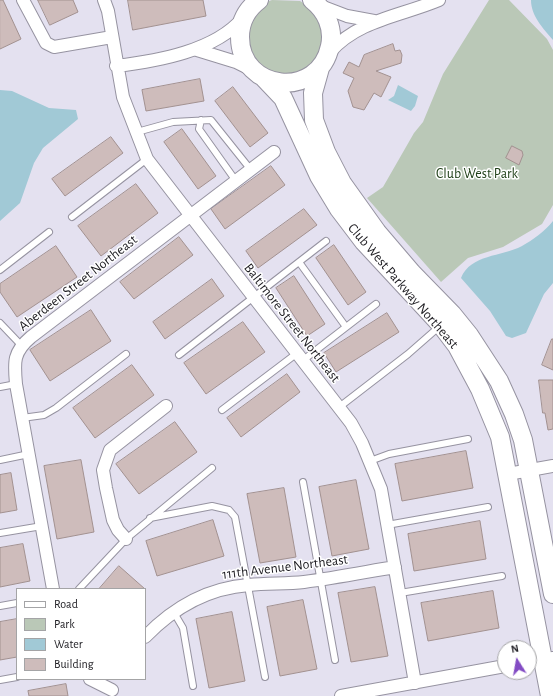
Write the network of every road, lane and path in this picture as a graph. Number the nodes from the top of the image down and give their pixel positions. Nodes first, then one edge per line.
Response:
1 (23, 0) edge
2 (104, 0) edge
3 (435, 1) edge
4 (315, 2) edge
5 (252, 6) edge
6 (374, 21) junction
7 (112, 37) junction
8 (197, 50) junction
9 (324, 61) junction
10 (116, 66) junction
11 (260, 75) junction
12 (201, 120) junction
13 (137, 132) junction
14 (274, 152) dead end
15 (147, 159) junction
16 (251, 170) junction
17 (236, 181) junction
18 (191, 215) junction
19 (72, 217) dead end
20 (49, 232) dead end
21 (326, 241) dead end
22 (299, 262) junction
23 (0, 270) edge
24 (253, 298) junction
25 (376, 304) dead end
26 (447, 319) junction
27 (0, 323) edge
28 (346, 327) junction
29 (21, 345) junction
30 (126, 354) dead end
31 (179, 355) dead end
32 (299, 357) junction
33 (16, 384) junction
34 (0, 387) edge
35 (166, 406) dead end
36 (338, 408) junction
37 (222, 410) dead end
38 (22, 418) junction
39 (468, 439) dead end
40 (29, 454) junction
41 (0, 460) edge
42 (370, 461) junction
43 (553, 466) edge
44 (212, 468) dead end
45 (529, 471) junction
46 (508, 474) junction
47 (303, 482) dead end
48 (488, 507) dead end
49 (150, 518) junction
50 (387, 525) junction
51 (42, 526) junction
52 (0, 534) edge
53 (126, 539) junction
54 (395, 567) junction
55 (502, 576) dead end
56 (320, 579) junction
57 (247, 585) junction
58 (53, 588) edge
59 (80, 588) edge
60 (400, 593) junction
61 (553, 594) edge
62 (16, 603) edge
63 (0, 606) edge
64 (173, 611) junction
65 (146, 636) edge
66 (541, 659) edge
67 (335, 660) dead end
68 (497, 668) edge
69 (16, 677) edge
70 (266, 677) dead end
71 (0, 680) edge
72 (93, 680) edge
73 (415, 683) junction
74 (193, 686) dead end
75 (113, 688) edge
76 (341, 696) edge
77 (550, 696) edge

1 - 7 street
2 - 7 street, Baltimore Street Northeast
3 - 6 street
4 - 6 street
4 - 9 street, Club West Parkway Northeast
5 - 8 street
5 - 11 street, Club West Parkway Northeast
6 - 9 street
7 - 10 street, Baltimore Street Northeast
8 - 10 street
8 - 11 street
9 - 11 street
9 - 26 street, Club West Parkway Northeast
10 - 13 street, Baltimore Street Northeast
11 - 26 street, Club West Parkway Northeast
12 - 13 lane
12 - 16 lane
12 - 17 lane
13 - 15 street, Baltimore Street Northeast
14 - 16 street, Aberdeen Street Northeast
15 - 18 street, Baltimore Street Northeast
15 - 19 lane
16 - 17 street, Aberdeen Street Northeast
17 - 18 street, Aberdeen Street Northeast
18 - 24 street, Baltimore Street Northeast
18 - 29 street, Aberdeen Street Northeast
20 - 23 lane
21 - 22 lane
22 - 24 lane
22 - 28 lane
24 - 31 lane
24 - 32 street, Baltimore Street Northeast
25 - 28 lane
26 - 36 lane
26 - 45 street, Club West Parkway Northeast
26 - 46 street, Club West Parkway Northeast
27 - 29 lane
28 - 32 lane
29 - 33 street, Aberdeen Street Northeast
30 - 38 lane
32 - 36 street, Baltimore Street Northeast
32 - 37 lane
33 - 34 lane
33 - 38 street, Aberdeen Street Northeast
35 - 53 street
36 - 42 street, Baltimore Street Northeast
38 - 40 street, Aberdeen Street Northeast
39 - 42 lane
40 - 41 lane
40 - 51 street, Aberdeen Street Northeast
42 - 50 street, Baltimore Street Northeast
43 - 45 street
44 - 49 lane
45 - 46 street
45 - 61 street, Club West Parkway Northeast
46 - 66 street, Club West Parkway Northeast
47 - 56 lane
48 - 50 lane
49 - 53 lane
49 - 57 lane
50 - 54 street, Baltimore Street Northeast
51 - 52 lane
51 - 58 street, Aberdeen Street Northeast
53 - 59 lane
54 - 56 street, 111th Avenue Northeast
54 - 60 street, Baltimore Street Northeast
55 - 60 lane
56 - 57 street, 111th Avenue Northeast
56 - 67 lane
57 - 64 street, 111th Avenue Northeast
57 - 70 lane
60 - 73 street, Baltimore Street Northeast
62 - 63 lane
64 - 65 street, 111th Avenue Northeast
64 - 74 lane
66 - 77 street, Club West Parkway Northeast
68 - 73 street
69 - 71 lane
72 - 75 street
73 - 76 street

